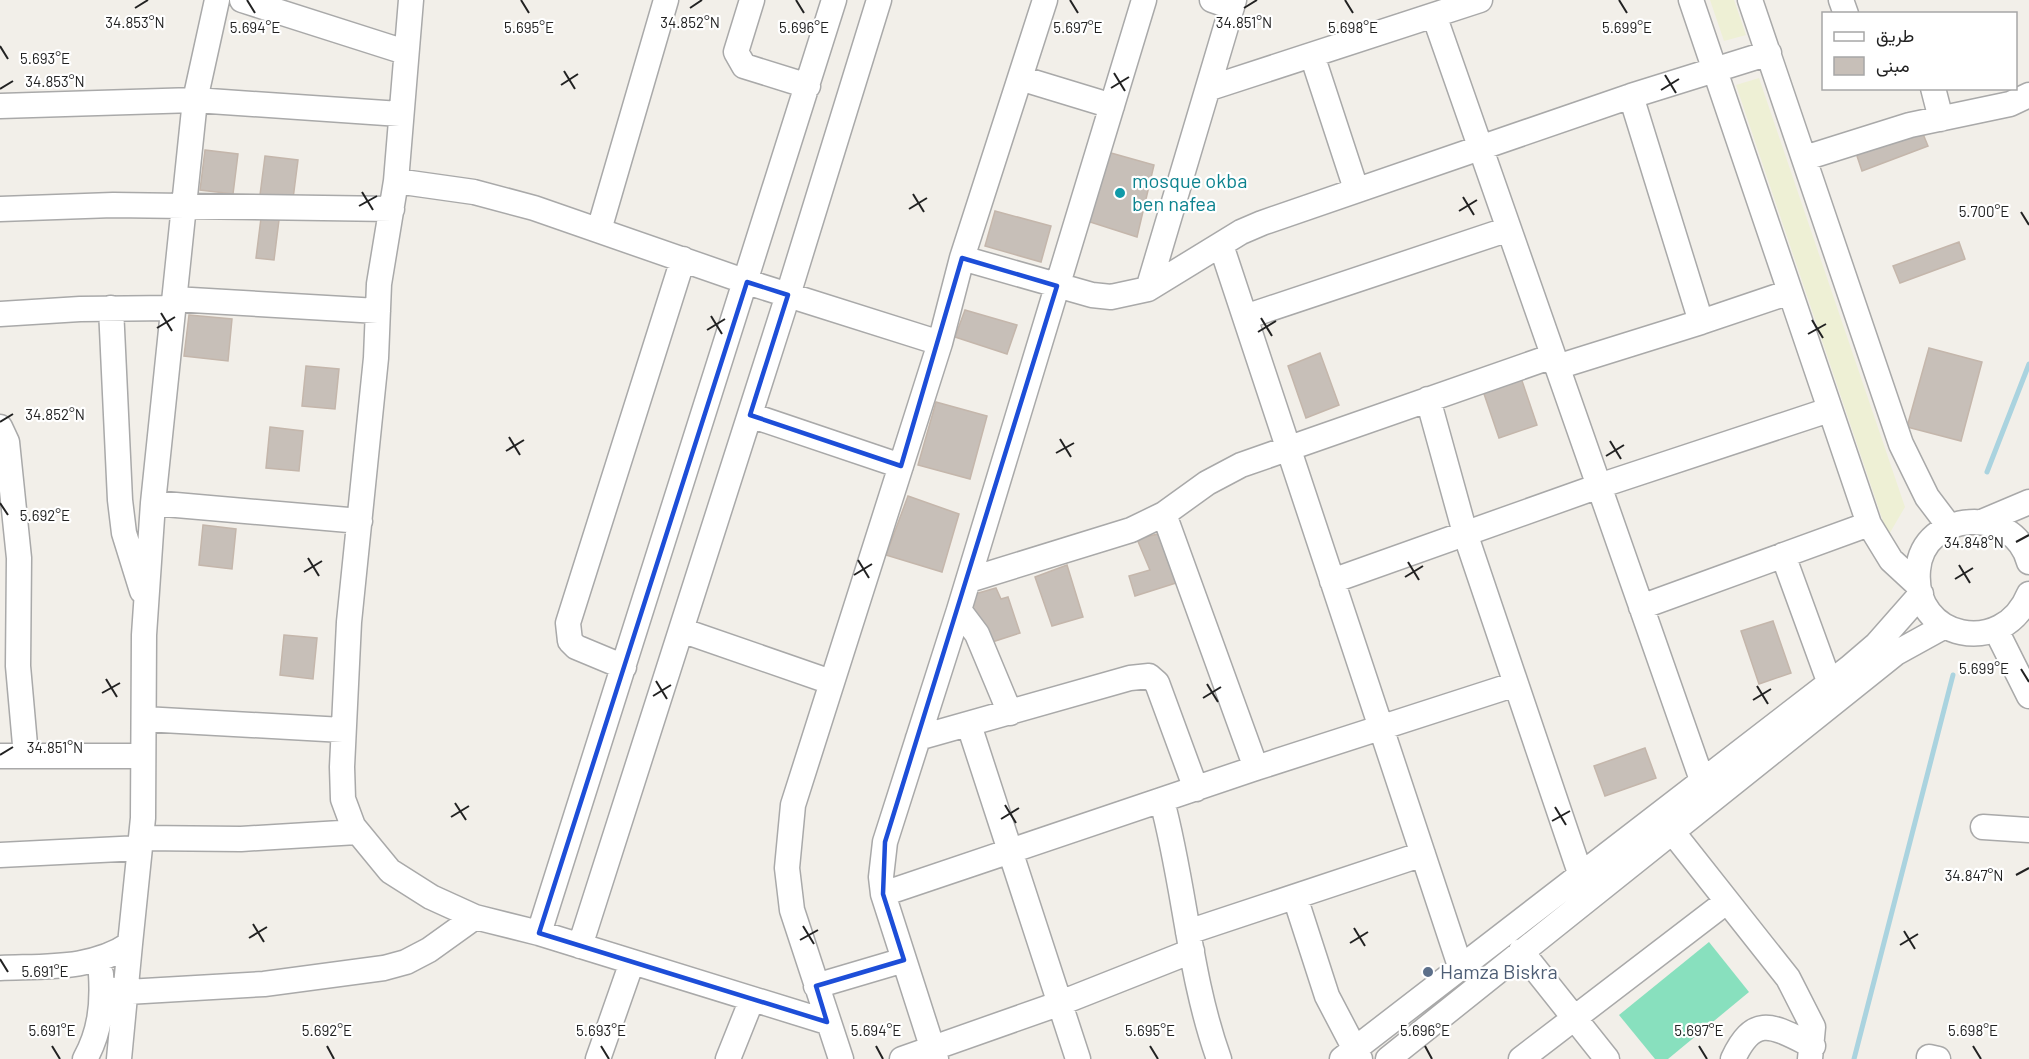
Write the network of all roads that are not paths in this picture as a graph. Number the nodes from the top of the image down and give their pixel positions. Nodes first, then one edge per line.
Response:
1 (217, 0) edge
2 (242, 0) edge
3 (411, 0) edge
4 (666, 0) edge
5 (752, 0) edge
6 (834, 0) edge
7 (879, 0) edge
8 (1045, 0) edge
9 (1144, 0) edge
10 (1480, 0) edge
11 (1691, 0) edge
12 (1750, 0) edge
13 (1226, 2) edge
14 (1444, 8) edge
15 (405, 52) junction
16 (1769, 53) junction
17 (1312, 55) junction
18 (1714, 70) junction
19 (1020, 78) junction
20 (807, 86) junction
21 (1210, 88) junction
22 (1934, 90) edge
23 (2029, 95) edge
24 (1631, 96) junction
25 (195, 100) junction
26 (0, 106) edge
27 (1112, 106) junction
28 (400, 114) junction
29 (1941, 119) junction
30 (1480, 147) junction
31 (1805, 158) junction
32 (396, 181) junction
33 (1356, 189) junction
34 (184, 207) junction
35 (0, 209) edge
36 (392, 209) junction
37 (1509, 229) junction
38 (599, 230) junction
39 (1221, 245) junction
40 (962, 258) junction
41 (683, 260) junction
42 (747, 282) junction
43 (1057, 286) junction
44 (1148, 289) junction
45 (1790, 292) junction
46 (788, 295) junction
47 (174, 304) junction
48 (111, 308) junction
49 (378, 311) junction
50 (0, 314) edge
51 (1245, 317) junction
52 (1701, 322) junction
53 (940, 343) junction
54 (1555, 361) junction
55 (1428, 399) junction
56 (1828, 410) junction
57 (750, 415) junction
58 (0, 427) edge
59 (1288, 449) junction
60 (901, 466) junction
61 (1599, 486) junction
62 (2029, 502) edge
63 (153, 503) junction
64 (1164, 514) junction
65 (360, 521) junction
66 (1984, 521) junction
67 (1869, 524) junction
68 (1949, 526) junction
69 (1465, 533) junction
70 (1783, 555) junction
71 (2029, 562) edge
72 (969, 580) junction
73 (1332, 581) junction
74 (1919, 590) junction
75 (146, 605) junction
76 (1641, 607) junction
77 (2027, 607) edge
78 (959, 610) junction
79 (1945, 626) junction
80 (681, 630) junction
81 (1996, 630) junction
82 (624, 666) junction
83 (831, 682) junction
84 (1516, 684) junction
85 (1830, 684) junction
86 (2029, 696) edge
87 (1010, 713) junction
88 (144, 719) junction
89 (969, 725) junction
90 (1381, 728) junction
91 (343, 730) junction
92 (918, 738) junction
93 (0, 756) edge
94 (26, 756) junction
95 (144, 756) junction
96 (1256, 768) junction
97 (1702, 780) junction
98 (1196, 789) junction
99 (1162, 801) junction
100 (1664, 823) junction
101 (1983, 827) dead end
102 (2029, 830) edge
103 (357, 832) junction
104 (140, 844) junction
105 (1010, 851) junction
106 (1423, 854) junction
107 (0, 855) edge
108 (1580, 873) junction
109 (883, 894) junction
110 (1295, 897) junction
111 (1726, 902) junction
112 (475, 917) junction
113 (539, 933) junction
114 (1190, 942) junction
115 (130, 944) junction
116 (580, 946) junction
117 (1521, 951) junction
118 (100, 960) junction
119 (904, 960) junction
120 (632, 962) junction
121 (1460, 966) junction
122 (0, 968) edge
123 (816, 986) junction
124 (102, 988) junction
125 (127, 992) junction
126 (752, 999) junction
127 (1058, 1004) junction
128 (1575, 1020) junction
129 (827, 1022) junction
130 (1381, 1028) junction
131 (934, 1053) edge
132 (1811, 1053) edge
133 (1352, 1056) edge
134 (1397, 1056) edge
135 (85, 1059) edge
136 (119, 1059) edge
137 (598, 1059) edge
138 (728, 1059) edge
139 (840, 1059) edge
140 (902, 1059) edge
141 (1078, 1059) edge
142 (1219, 1059) edge
143 (1521, 1059) edge
144 (1607, 1059) edge
145 (1733, 1059) edge

1 - 25 street
2 - 15 street
3 - 15 street
4 - 38 street
5 - 20 street
6 - 20 street
7 - 46 street
8 - 19 street
9 - 27 street
10 - 14 street
11 - 18 street
12 - 16 street
13 - 21 street
14 - 17 street
14 - 30 street
15 - 28 street
16 - 18 street
16 - 31 street
17 - 21 street
17 - 33 street
18 - 24 street
18 - 45 street
19 - 27 street
19 - 40 street
20 - 42 street
21 - 44 street
22 - 29 street
23 - 29 street
24 - 30 street
24 - 52 street
25 - 26 street
25 - 28 street
25 - 34 street
27 - 43 street
28 - 32 street
29 - 31 street
30 - 33 street
30 - 37 street
31 - 68 street
32 - 36 street
32 - 38 street
33 - 39 street
34 - 35 street
34 - 36 street
34 - 47 street
36 - 49 street
37 - 51 street
37 - 54 street
38 - 41 street
39 - 44 street
39 - 51 street
40 - 43 street
40 - 53 street
41 - 42 street
41 - 82 street
42 - 46 street
42 - 82 street
43 - 44 street
43 - 72 street
45 - 52 street
45 - 56 street
46 - 53 street
46 - 57 street
47 - 48 street
47 - 49 street
47 - 63 street
48 - 50 street
48 - 75 street
49 - 65 street
51 - 59 street
52 - 54 street
53 - 60 street
54 - 55 street
54 - 61 street
55 - 59 street
55 - 69 street
56 - 61 street
56 - 67 street
57 - 60 street
57 - 80 street
58 - 94 street
59 - 64 street
59 - 73 street
60 - 83 street
61 - 69 street
61 - 76 street
62 - 66 street
63 - 65 street
63 - 75 street
64 - 72 street
64 - 96 street
65 - 91 street
66 - 68 street
66 - 71 street
67 - 70 street
67 - 74 street
68 - 74 street
69 - 73 street
69 - 84 street
70 - 76 street
70 - 85 street
72 - 78 street
73 - 90 street
74 - 79 street
74 - 85 street
75 - 88 street
76 - 97 street
77 - 81 street
78 - 87 street
78 - 92 street
79 - 81 street
79 - 100 street
80 - 83 street
80 - 116 street
81 - 86 street
82 - 113 street
83 - 123 street
84 - 90 street
84 - 108 street
85 - 97 street
87 - 89 street
87 - 98 street
88 - 91 street
88 - 95 street
89 - 92 street
89 - 105 street
90 - 96 street
90 - 106 street
91 - 103 street
92 - 109 street
93 - 94 street
94 - 95 street
95 - 104 street
96 - 98 street
97 - 100 street
98 - 99 street
99 - 105 street
99 - 114 street
100 - 108 street
100 - 111 street
100 - 117 street
101 - 102 street
103 - 104 street
103 - 112 street
104 - 107 street
104 - 115 street
105 - 109 street
105 - 127 street
106 - 110 street
106 - 121 street
108 - 121 street
109 - 119 street
110 - 114 street
110 - 133 street
111 - 128 street
111 - 132 street
112 - 113 street
112 - 125 street
113 - 116 street
114 - 127 street
114 - 142 street
115 - 118 street
115 - 125 street
116 - 120 street
117 - 128 street
117 - 134 street
118 - 122 street
118 - 124 street
119 - 123 street
119 - 131 street
120 - 126 street
120 - 137 street
121 - 130 street
123 - 129 street
124 - 125 street
124 - 135 street
125 - 136 street
126 - 129 street
126 - 138 street
127 - 131 street
127 - 141 street
128 - 143 street
128 - 144 street
129 - 139 street
130 - 133 street
130 - 134 street
131 - 140 street
132 - 145 street

